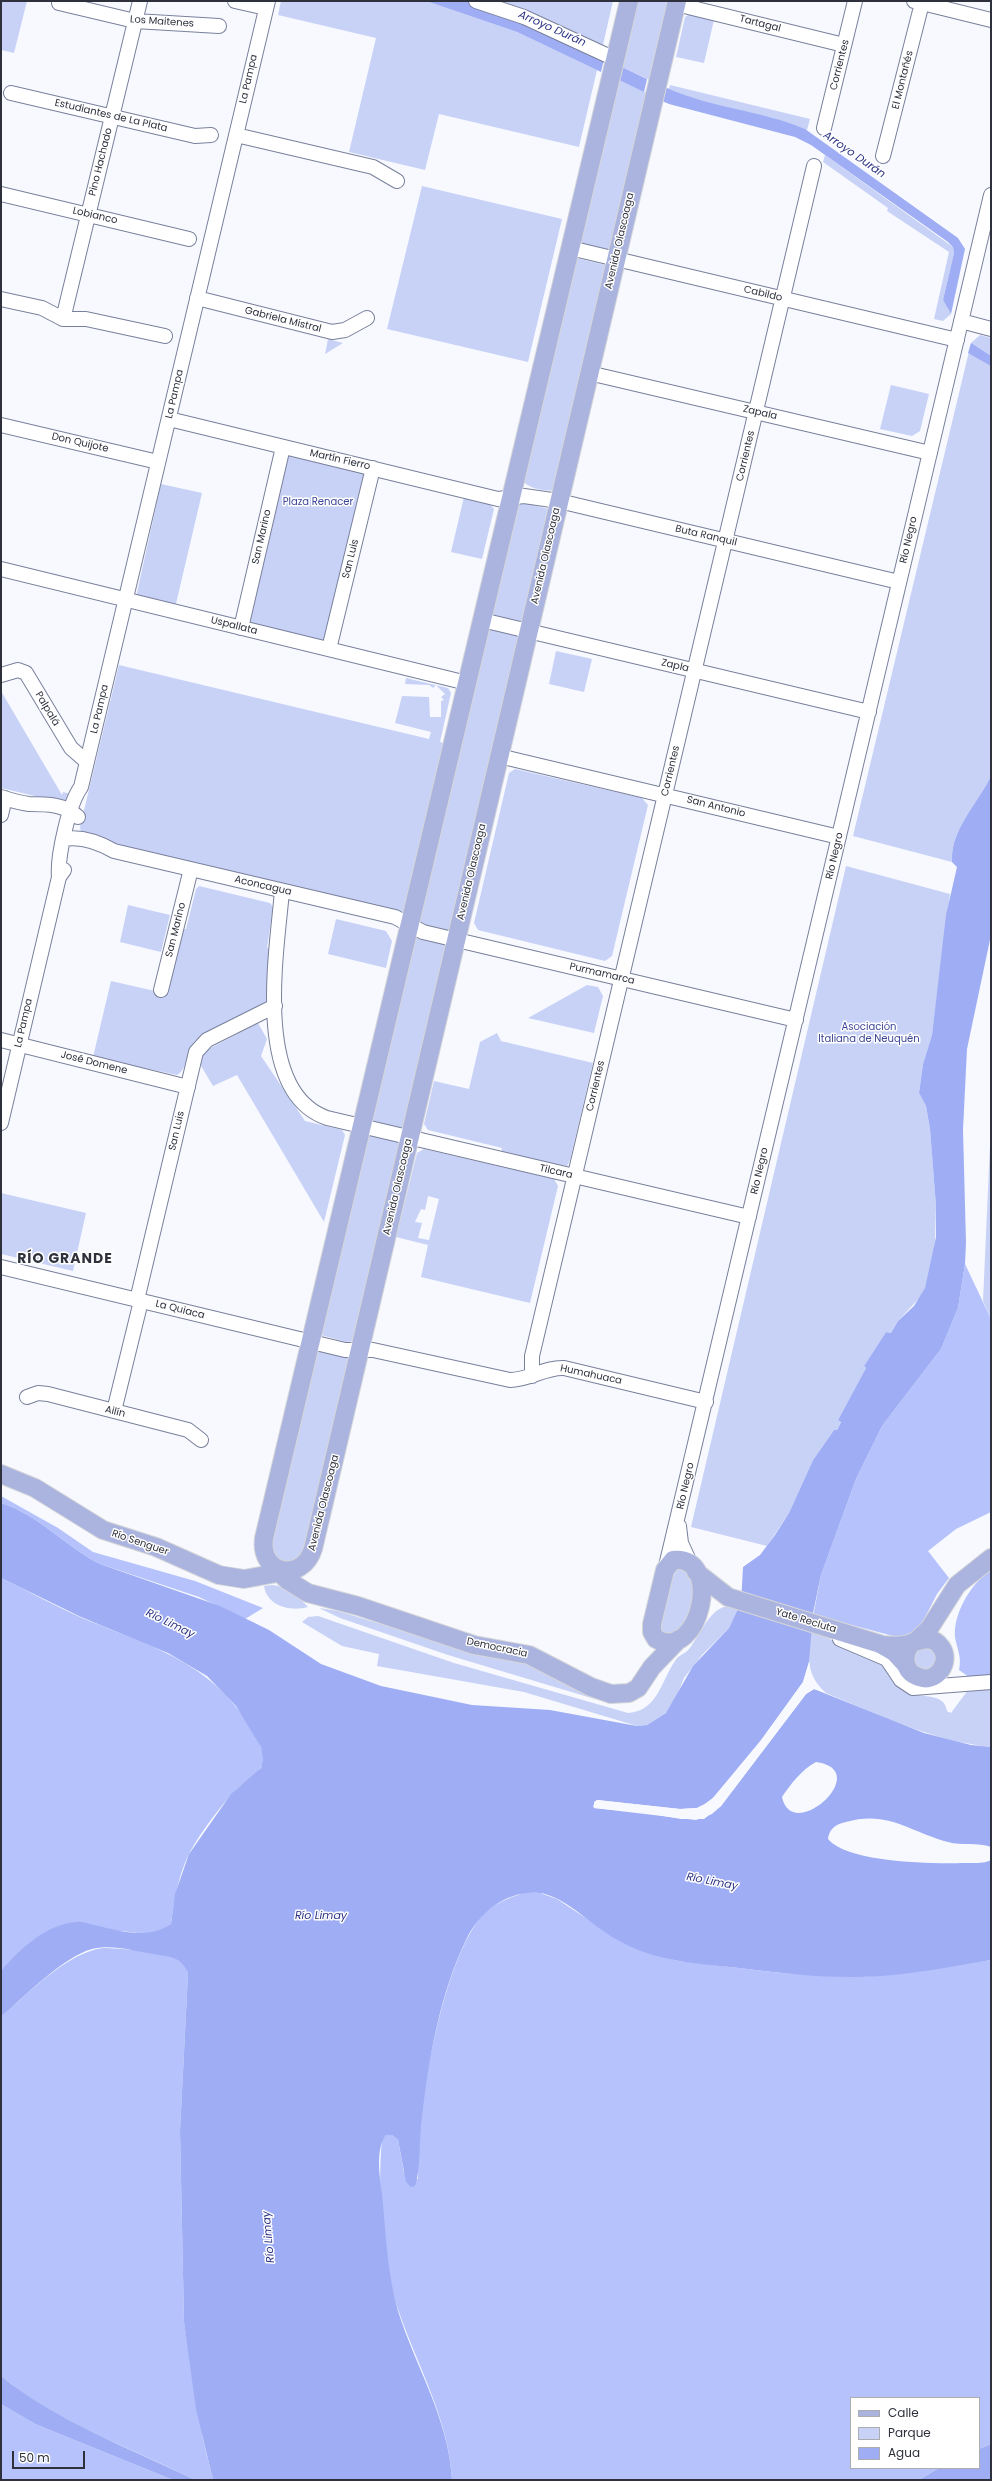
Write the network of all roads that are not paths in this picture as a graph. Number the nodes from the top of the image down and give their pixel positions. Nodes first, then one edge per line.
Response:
1 (236, 1) edge
2 (476, 1) edge
3 (629, 1) edge
4 (855, 1) edge
5 (140, 2) edge
6 (676, 2) edge
7 (918, 2) edge
8 (59, 3) dead end
9 (267, 4) edge
10 (991, 20) edge
11 (135, 21) junction
12 (219, 26) dead end
13 (844, 45) junction
14 (615, 59) junction
15 (11, 93) dead end
16 (112, 117) junction
17 (824, 128) dead end
18 (236, 134) junction
19 (211, 135) dead end
20 (884, 156) dead end
21 (814, 166) dead end
22 (397, 181) dead end
23 (1, 194) edge
24 (991, 195) edge
25 (88, 215) junction
26 (190, 239) dead end
27 (570, 248) junction
28 (616, 259) junction
29 (197, 298) junction
30 (1, 299) edge
31 (783, 299) junction
32 (367, 318) dead end
33 (63, 319) junction
34 (961, 322) junction
35 (991, 329) edge
36 (165, 336) dead end
37 (957, 340) junction
38 (589, 373) junction
39 (756, 412) junction
40 (168, 419) junction
41 (1, 425) edge
42 (283, 447) junction
43 (930, 453) junction
44 (158, 462) junction
45 (373, 468) junction
46 (512, 496) junction
47 (559, 501) junction
48 (725, 541) junction
49 (1, 570) edge
50 (899, 582) junction
51 (126, 600) junction
52 (482, 620) junction
53 (241, 628) junction
54 (529, 631) junction
55 (329, 649) junction
56 (695, 670) junction
57 (1, 675) edge
58 (467, 683) junction
59 (869, 712) junction
60 (500, 756) junction
61 (87, 762) junction
62 (665, 795) junction
63 (3, 798) edge
64 (1, 815) edge
65 (73, 816) junction
66 (839, 837) junction
67 (70, 841) junction
68 (191, 869) junction
69 (282, 890) junction
70 (410, 925) junction
71 (456, 940) junction
72 (622, 978) junction
73 (161, 990) dead end
74 (275, 1006) junction
75 (796, 1020) junction
76 (1, 1040) edge
77 (19, 1044) junction
78 (188, 1087) junction
79 (1, 1123) edge
80 (362, 1126) junction
81 (410, 1138) junction
82 (575, 1176) junction
83 (749, 1217) junction
84 (1, 1267) edge
85 (139, 1300) junction
86 (311, 1342) junction
87 (360, 1349) junction
88 (532, 1376) junction
89 (27, 1397) dead end
90 (706, 1402) junction
91 (114, 1411) junction
92 (201, 1440) dead end
93 (1, 1474) edge
94 (679, 1516) junction
95 (991, 1558) edge
96 (694, 1569) junction
97 (280, 1570) junction
98 (665, 1570) junction
99 (732, 1598) junction
100 (941, 1611) junction
101 (697, 1617) junction
102 (819, 1627) junction
103 (679, 1639) junction
104 (915, 1641) junction
105 (880, 1644) junction
106 (942, 1648) junction
107 (906, 1665) junction
108 (991, 1682) edge

1 - 9 street
2 - 14 street
3 - 14 main road
4 - 13 street, Corrientes
5 - 11 street, Pino Hachado
6 - 13 street, Tartagal
6 - 28 main road, Avenida Olascoaga
7 - 10 street
7 - 20 street, El Montañés
8 - 11 street, Los Maitenes
9 - 18 street, La Pampa
11 - 12 street, Los Maitenes
11 - 16 street, Pino Hachado
13 - 17 street, Corrientes
14 - 27 main road
15 - 16 street, Estudiantes de La Plata
16 - 19 street, Estudiantes de La Plata
16 - 25 street, Pino Hachado
18 - 22 street
18 - 29 street, La Pampa
21 - 31 street, Corrientes
23 - 25 street, Lobianco
24 - 34 street, Río Negro
25 - 26 street, Lobianco
25 - 33 street, Pino Hachado
27 - 28 street, Cabildo
27 - 46 main road
28 - 31 street, Cabildo
28 - 38 main road, Avenida Olascoaga
29 - 32 street, Gabriela Mistral
29 - 40 street, La Pampa
30 - 33 street
31 - 37 street, Cabildo
31 - 39 street, Corrientes
33 - 36 street
34 - 35 street
34 - 37 street, Río Negro
37 - 43 street, Río Negro
38 - 39 street, Zapala
38 - 47 main road, Avenida Olascoaga
39 - 43 street, Zapala
39 - 48 street, Corrientes
40 - 42 street, Martín Fierro
40 - 44 street, La Pampa
41 - 44 street, Don Quijote
42 - 45 street, Martín Fierro
42 - 53 street, San Marino
43 - 50 street, Río Negro
44 - 51 street, La Pampa
45 - 46 street, Martín Fierro
45 - 55 street, San Luis
46 - 47 street, Buta Ranquil
46 - 52 main road
47 - 48 street, Buta Ranquil
47 - 54 main road, Avenida Olascoaga
48 - 50 street, Buta Ranquil
48 - 56 street, Corrientes
49 - 51 street, Uspallata
50 - 59 street, Río Negro
51 - 53 street, Uspallata
51 - 61 street, La Pampa
52 - 54 street, Zapla
52 - 58 main road
53 - 55 street, Uspallata
54 - 56 street, Zapla
54 - 60 main road, Avenida Olascoaga
55 - 58 street, Uspallata
56 - 59 street, Zapla
56 - 62 street, Corrientes
57 - 61 street, Palpalá
58 - 70 main road
59 - 66 street, Río Negro
60 - 62 street, San Antonio
60 - 71 main road, Avenida Olascoaga
61 - 65 street, La Pampa
62 - 66 street, San Antonio
62 - 72 street, Corrientes
63 - 64 street
63 - 65 street
65 - 67 street, La Pampa
66 - 75 street, Río Negro
67 - 68 street, Aconcagua
67 - 77 street, La Pampa
68 - 69 street, Aconcagua
68 - 73 street, San Marino
69 - 70 street, Aconcagua
69 - 74 street, Tilcara
70 - 71 street, Purmamarca
70 - 80 main road
71 - 72 street, Purmamarca
71 - 81 main road, Avenida Olascoaga
72 - 75 street, Purmamarca
72 - 82 street, Corrientes
74 - 78 street, San Luis
74 - 80 street, Tilcara
75 - 83 street, Río Negro
76 - 77 street, José Domene
77 - 78 street, José Domene
77 - 79 street, La Pampa
78 - 85 street, San Luis
80 - 81 street, Tilcara
80 - 86 main road
81 - 82 street, Tilcara
81 - 87 main road, Avenida Olascoaga
82 - 83 street, Tilcara
82 - 88 street, Corrientes
83 - 90 street, Río Negro
84 - 85 street, La Quiaca
85 - 86 street, La Quiaca
85 - 91 street, San Luis
86 - 87 street, La Quiaca
86 - 97 main road
87 - 88 street, Humahuaca
87 - 97 main road, Avenida Olascoaga
88 - 90 street, Humahuaca
89 - 91 street, Ailín
90 - 94 street, Río Negro
91 - 92 street, Ailín
93 - 97 main road, Río Senguer
94 - 96 street, Río Negro
94 - 98 street, Río Negro
95 - 100 main road, Yate Recluta
96 - 98 main road
96 - 99 main road, Yate Recluta
96 - 101 main road, Río Negro
97 - 103 main road, Democracia
98 - 103 main road, Río Negro
99 - 101 main road
99 - 102 main road, Yate Recluta
100 - 104 main road, Yate Recluta
100 - 106 main road, Yate Recluta
101 - 103 main road, Río Negro
102 - 105 main road, Yate Recluta
102 - 108 street
104 - 105 main road, Yate Recluta
104 - 106 main road, Yate Recluta
104 - 107 main road, Yate Recluta
105 - 107 main road, Yate Recluta
106 - 107 main road, Yate Recluta

